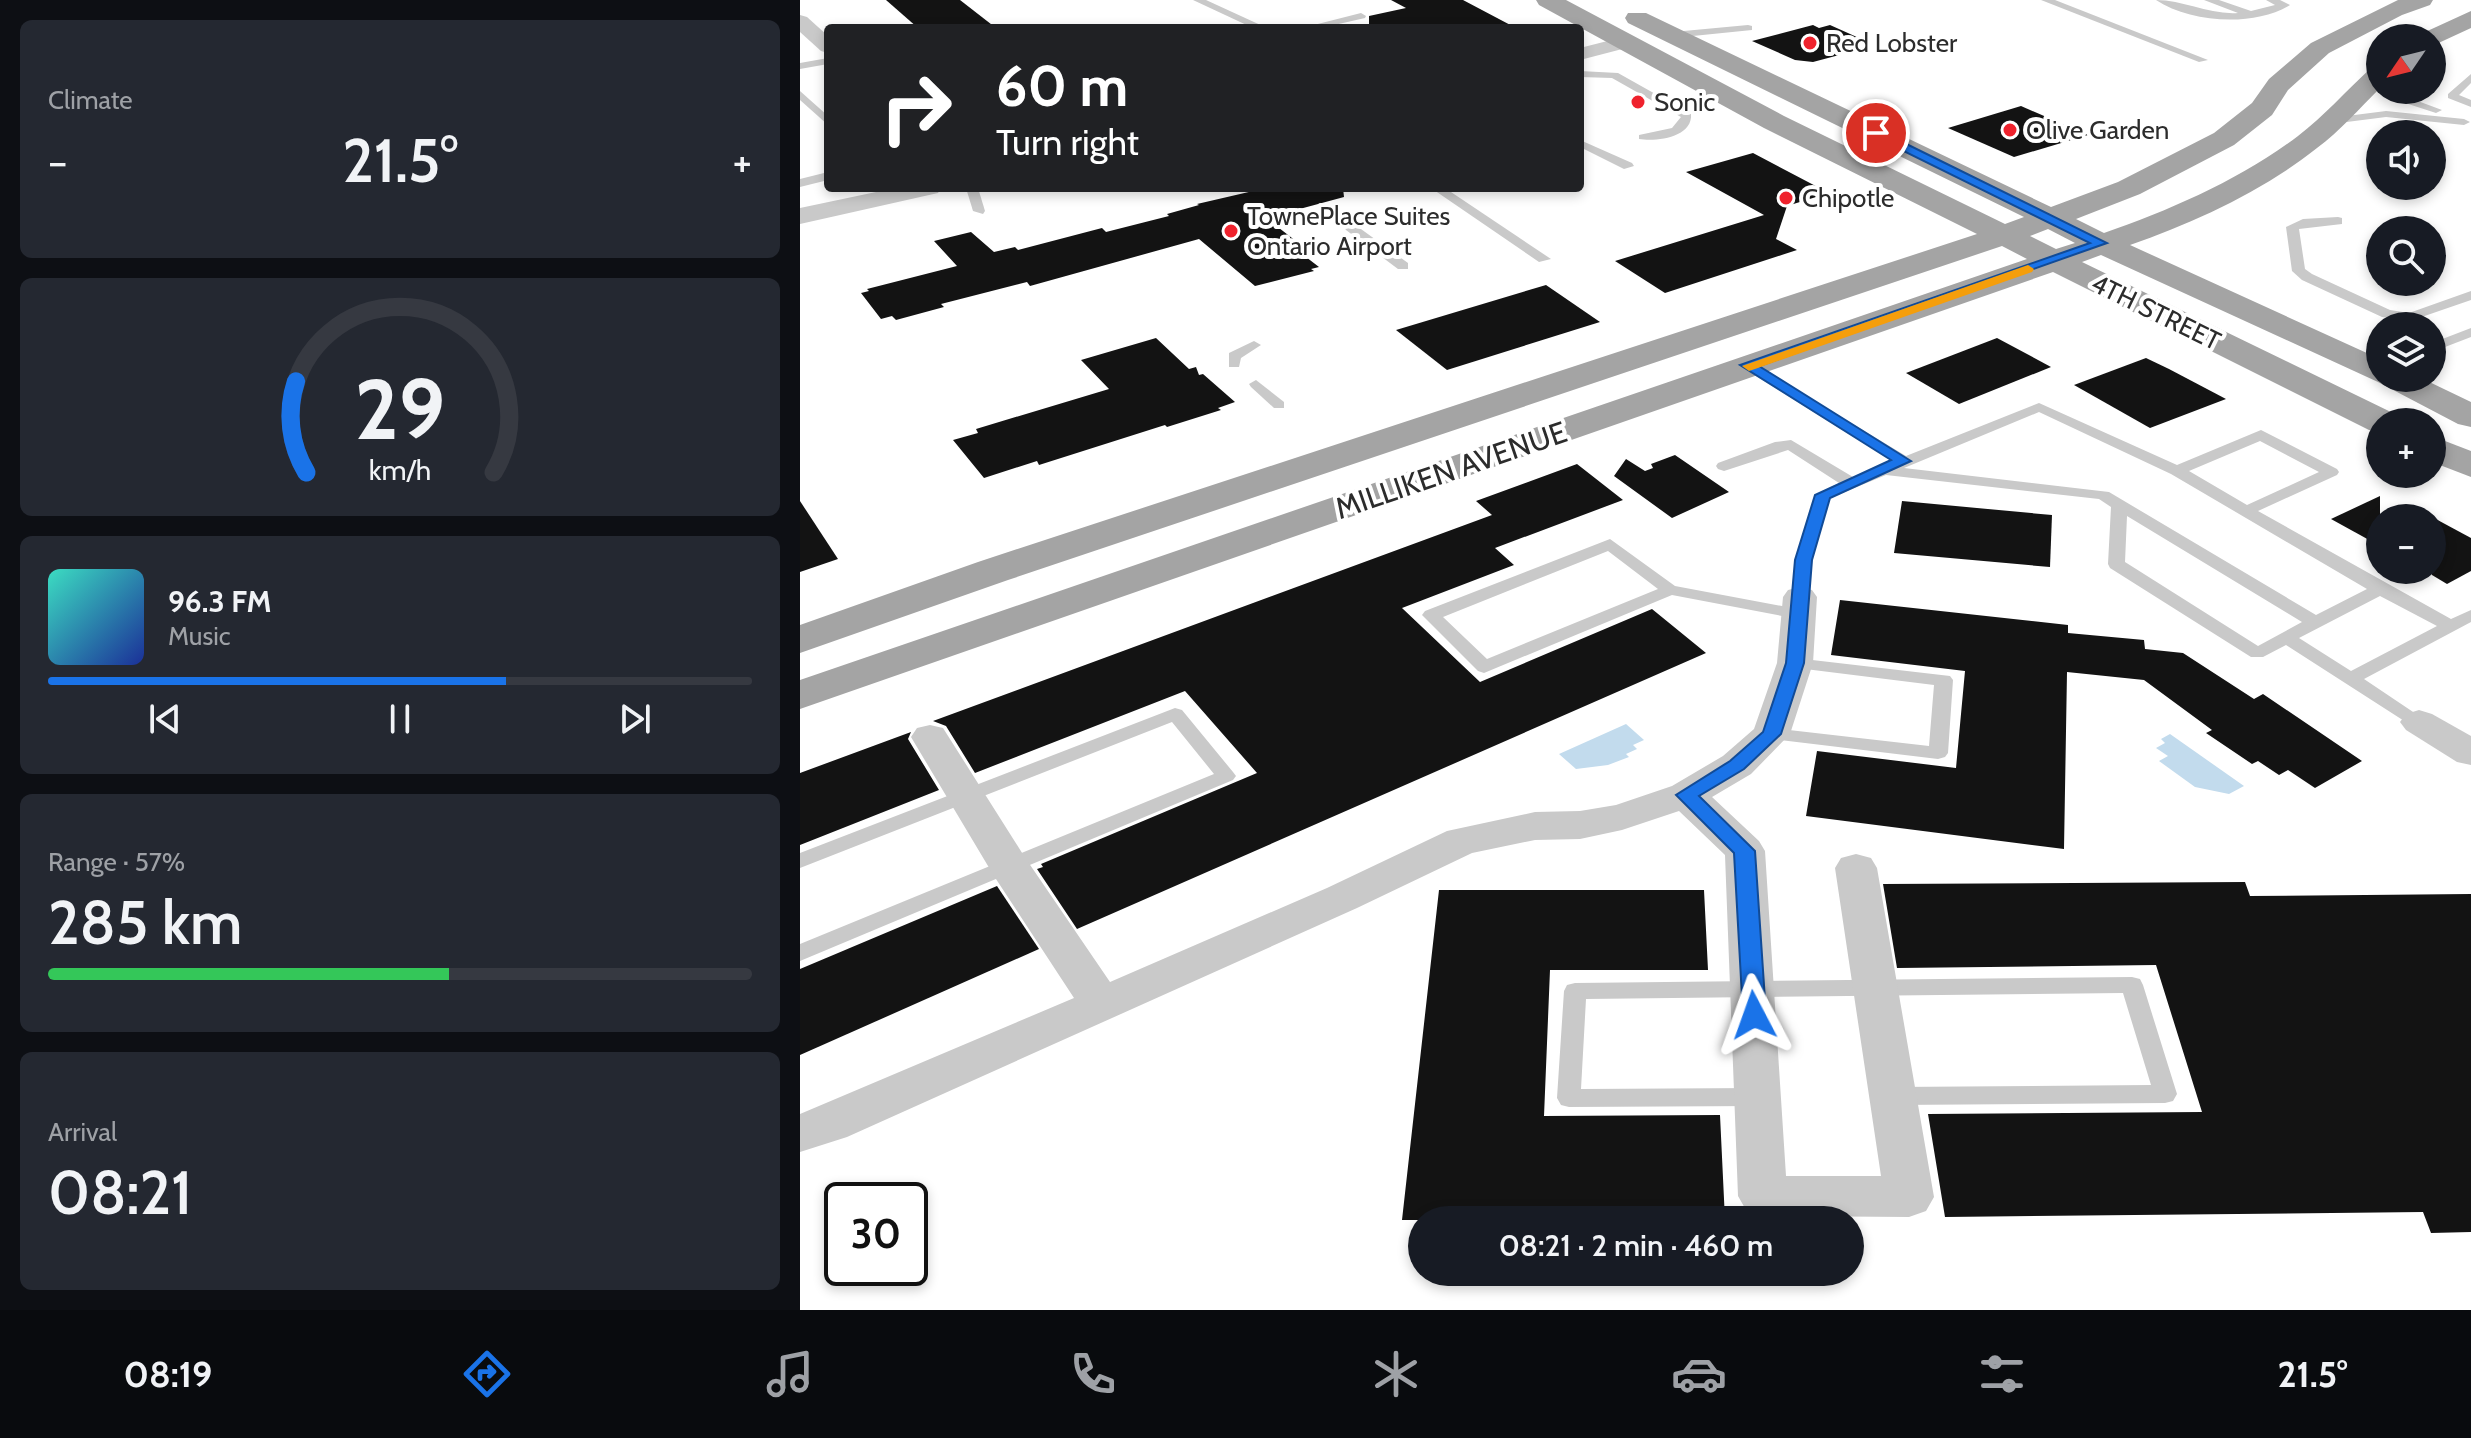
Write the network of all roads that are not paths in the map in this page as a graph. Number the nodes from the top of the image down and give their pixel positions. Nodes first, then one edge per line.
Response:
1 (1198, 0) edge
2 (1548, 0) edge
3 (2046, 0) edge
4 (2161, 0) edge
5 (2209, 0) edge
6 (2271, 0) edge
7 (2420, 0) edge
8 (1612, 6) dead end
9 (2251, 14) junction
10 (1361, 16) dead end
11 (2471, 18) edge
12 (800, 21) edge
13 (1253, 24) edge
14 (1325, 24) edge
15 (2446, 31) edge
16 (2471, 34) edge
17 (1673, 35) junction
18 (2446, 37) edge
19 (824, 43) edge
20 (1623, 43) junction
21 (1709, 52) junction
22 (1584, 53) edge
23 (2203, 60) dead end
24 (824, 62) edge
25 (800, 66) edge
26 (1584, 74) edge
27 (2471, 77) edge
28 (2366, 87) edge
29 (800, 94) edge
30 (2419, 104) edge
31 (2471, 104) edge
32 (824, 118) edge
33 (2331, 121) junction
34 (2468, 124) edge
35 (1643, 137) dead end
36 (1584, 145) edge
37 (1628, 166) dead end
38 (824, 177) edge
39 (800, 183) edge
40 (911, 192) edge
41 (973, 192) edge
42 (1443, 192) edge
43 (979, 211) dead end
44 (1347, 213) dead end
45 (800, 216) edge
46 (2052, 218) junction
47 (2338, 221) dead end
48 (2002, 236) junction
49 (2101, 243) junction
50 (1544, 259) dead end
51 (2052, 261) junction
52 (1403, 266) dead end
53 (2471, 295) edge
54 (2471, 332) edge
55 (2446, 342) edge
56 (1254, 345) dead end
57 (1234, 364) dead end
58 (2366, 364) edge
59 (1748, 365) junction
60 (1256, 384) dead end
61 (2423, 392) edge
62 (1279, 405) dead end
63 (2366, 414) edge
64 (2471, 416) edge
65 (2446, 454) edge
66 (1903, 461) junction
67 (1724, 466) dead end
68 (2471, 466) edge
69 (1880, 470) junction
70 (2177, 471) junction
71 (1849, 482) junction
72 (2119, 505) junction
73 (2246, 511) junction
74 (2380, 589) junction
75 (1670, 590) junction
76 (1799, 606) junction
77 (2471, 615) edge
78 (2316, 623) junction
79 (2451, 626) junction
80 (2287, 638) junction
81 (800, 640) edge
82 (1795, 663) junction
83 (2352, 678) junction
84 (800, 695) edge
85 (2419, 722) joint
86 (1771, 734) junction
87 (930, 737) dead end
88 (2471, 753) edge
89 (967, 795) junction
90 (1686, 795) junction
91 (800, 861) edge
92 (1009, 866) junction
93 (1856, 868) dead end
94 (800, 953) edge
95 (1876, 987) junction
96 (1752, 988) junction
97 (1102, 1005) junction
98 (1894, 1096) junction
99 (1760, 1097) junction
100 (800, 1133) edge

1 - 13 lane
2 - 20 main road, 4TH STREET
3 - 23 lane
4 - 9 lane
5 - 9 lane
6 - 9 lane
7 - 46 main road, MILLIKEN AVENUE
8 - 17 main road, 4TH STREET
10 - 14 lane
11 - 15 main road
12 - 19 street
16 - 18 main road
17 - 21 main road, 4TH STREET
17 - 21 lane
20 - 22 street
20 - 48 main road, 4TH STREET
21 - 46 main road, 4TH STREET
24 - 25 lane
26 - 35 lane
27 - 31 lane
28 - 33 main road, MILLIKEN AVENUE
29 - 32 lane
30 - 34 lane
33 - 34 lane
33 - 49 main road, MILLIKEN AVENUE
36 - 37 lane
38 - 39 lane
40 - 45 street
41 - 43 lane
42 - 50 lane
44 - 52 lane
46 - 48 main road, MILLIKEN AVENUE
46 - 49 main road, 4TH STREET
47 - 53 lane
48 - 51 main road, 4TH STREET
48 - 81 main road, MILLIKEN AVENUE
49 - 51 main road, MILLIKEN AVENUE
49 - 58 main road, 4TH STREET
51 - 59 main road, MILLIKEN AVENUE
51 - 63 main road, 4TH STREET
54 - 55 lane
56 - 57 lane
59 - 66 lane
59 - 84 main road, MILLIKEN AVENUE
60 - 62 lane
61 - 64 main road, 4TH STREET
65 - 68 main road
66 - 69 lane
66 - 70 lane
67 - 71 lane
69 - 71 lane
69 - 72 lane
70 - 73 lane
70 - 73 lane
71 - 76 lane
72 - 78 lane
72 - 80 lane
73 - 74 lane
74 - 78 lane
74 - 79 lane
75 - 75 lane
75 - 76 lane
76 - 82 street
77 - 79 lane
78 - 80 lane
79 - 83 lane
80 - 83 lane
82 - 86 street
82 - 86 lane
83 - 85 lane
85 - 88 street
86 - 90 street
87 - 89 street
89 - 91 lane
89 - 92 street
89 - 92 lane
90 - 96 street
90 - 97 street
92 - 94 lane
92 - 97 street
93 - 95 street
95 - 96 lane
95 - 98 street
95 - 98 lane
96 - 99 street
96 - 99 lane
97 - 100 street
98 - 99 street

